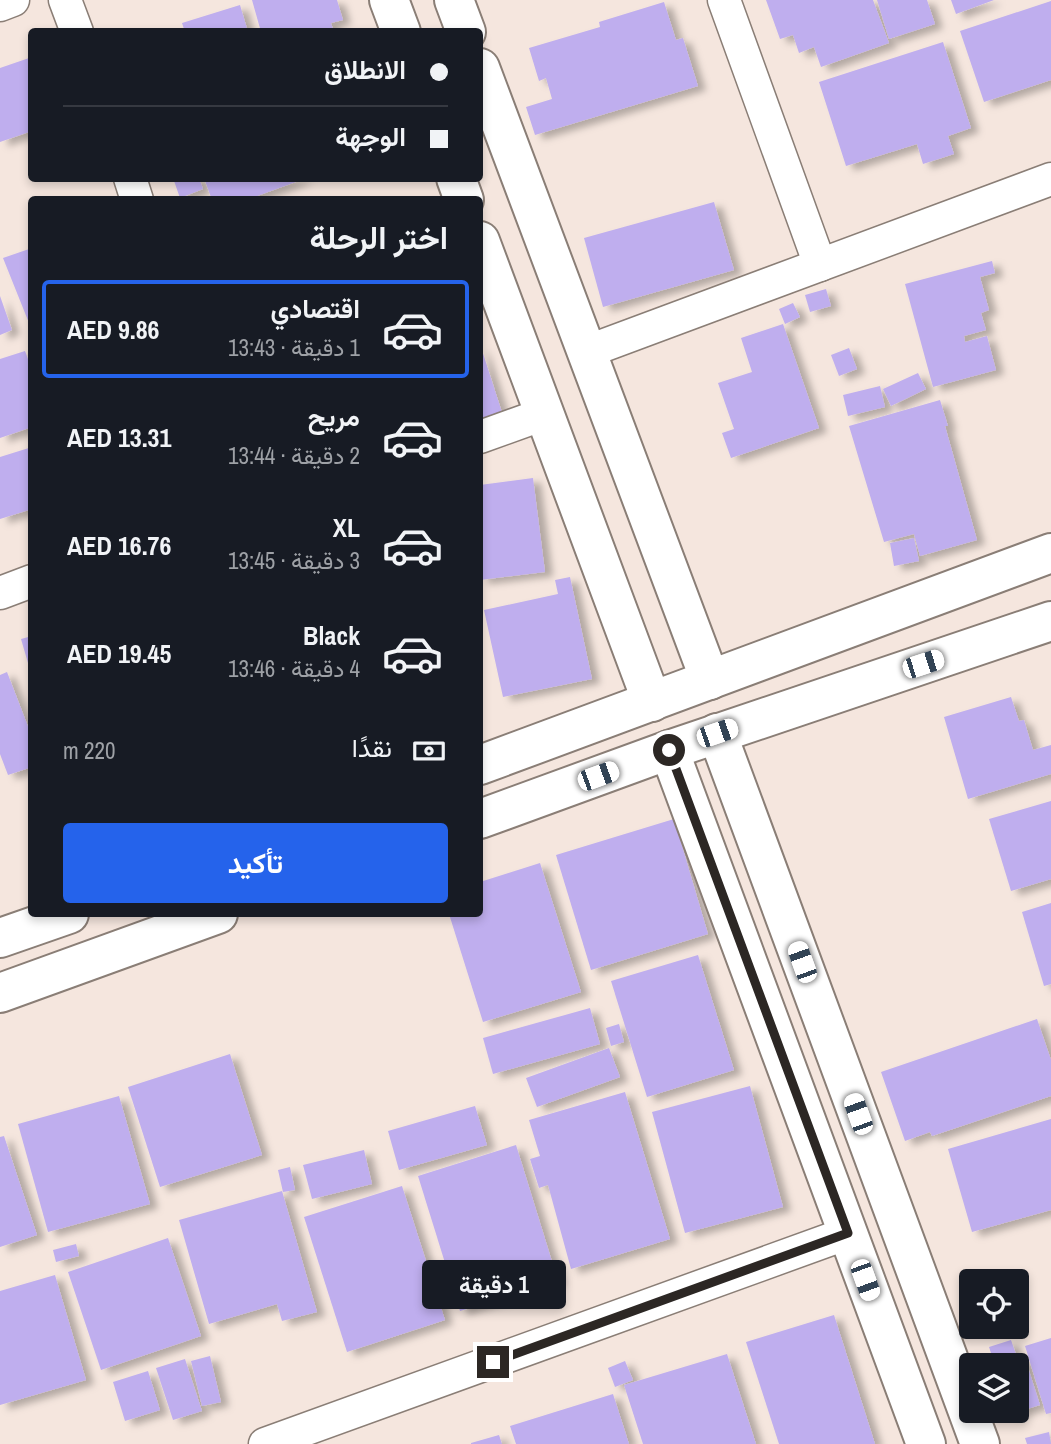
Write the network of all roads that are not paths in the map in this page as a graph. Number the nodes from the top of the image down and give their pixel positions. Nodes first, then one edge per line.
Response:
1 (13, 0) edge
2 (65, 0) edge
3 (389, 0) edge
4 (454, 0) edge
5 (724, 0) edge
6 (0, 5) edge
7 (76, 28) edge
8 (400, 28) edge
9 (464, 28) edge
10 (483, 76) edge
11 (1051, 178) edge
12 (483, 249) edge
13 (820, 265) junction
14 (586, 352) junction
15 (544, 414) junction
16 (483, 436) edge
17 (1051, 553) edge
18 (28, 582) edge
19 (0, 593) edge
20 (1051, 621) edge
21 (710, 680) junction
22 (652, 702) junction
23 (717, 733) junction
24 (669, 750) junction
25 (483, 764) edge
26 (483, 818) edge
27 (60, 917) edge
28 (210, 917) edge
29 (0, 938) edge
30 (0, 993) edge
31 (848, 1233) junction
32 (265, 1444) edge
33 (926, 1444) edge
34 (980, 1444) edge

1 - 6 street
2 - 7 street
3 - 8 street
4 - 9 street
5 - 13 street
10 - 14 street
11 - 13 street
12 - 15 street
13 - 14 street
14 - 21 street
15 - 16 street
15 - 22 street
17 - 21 street
18 - 19 street
20 - 23 street
21 - 22 street
22 - 25 street
23 - 24 street
23 - 34 street
24 - 26 street
24 - 31 street
27 - 29 street
28 - 30 street
31 - 32 street
31 - 33 street

